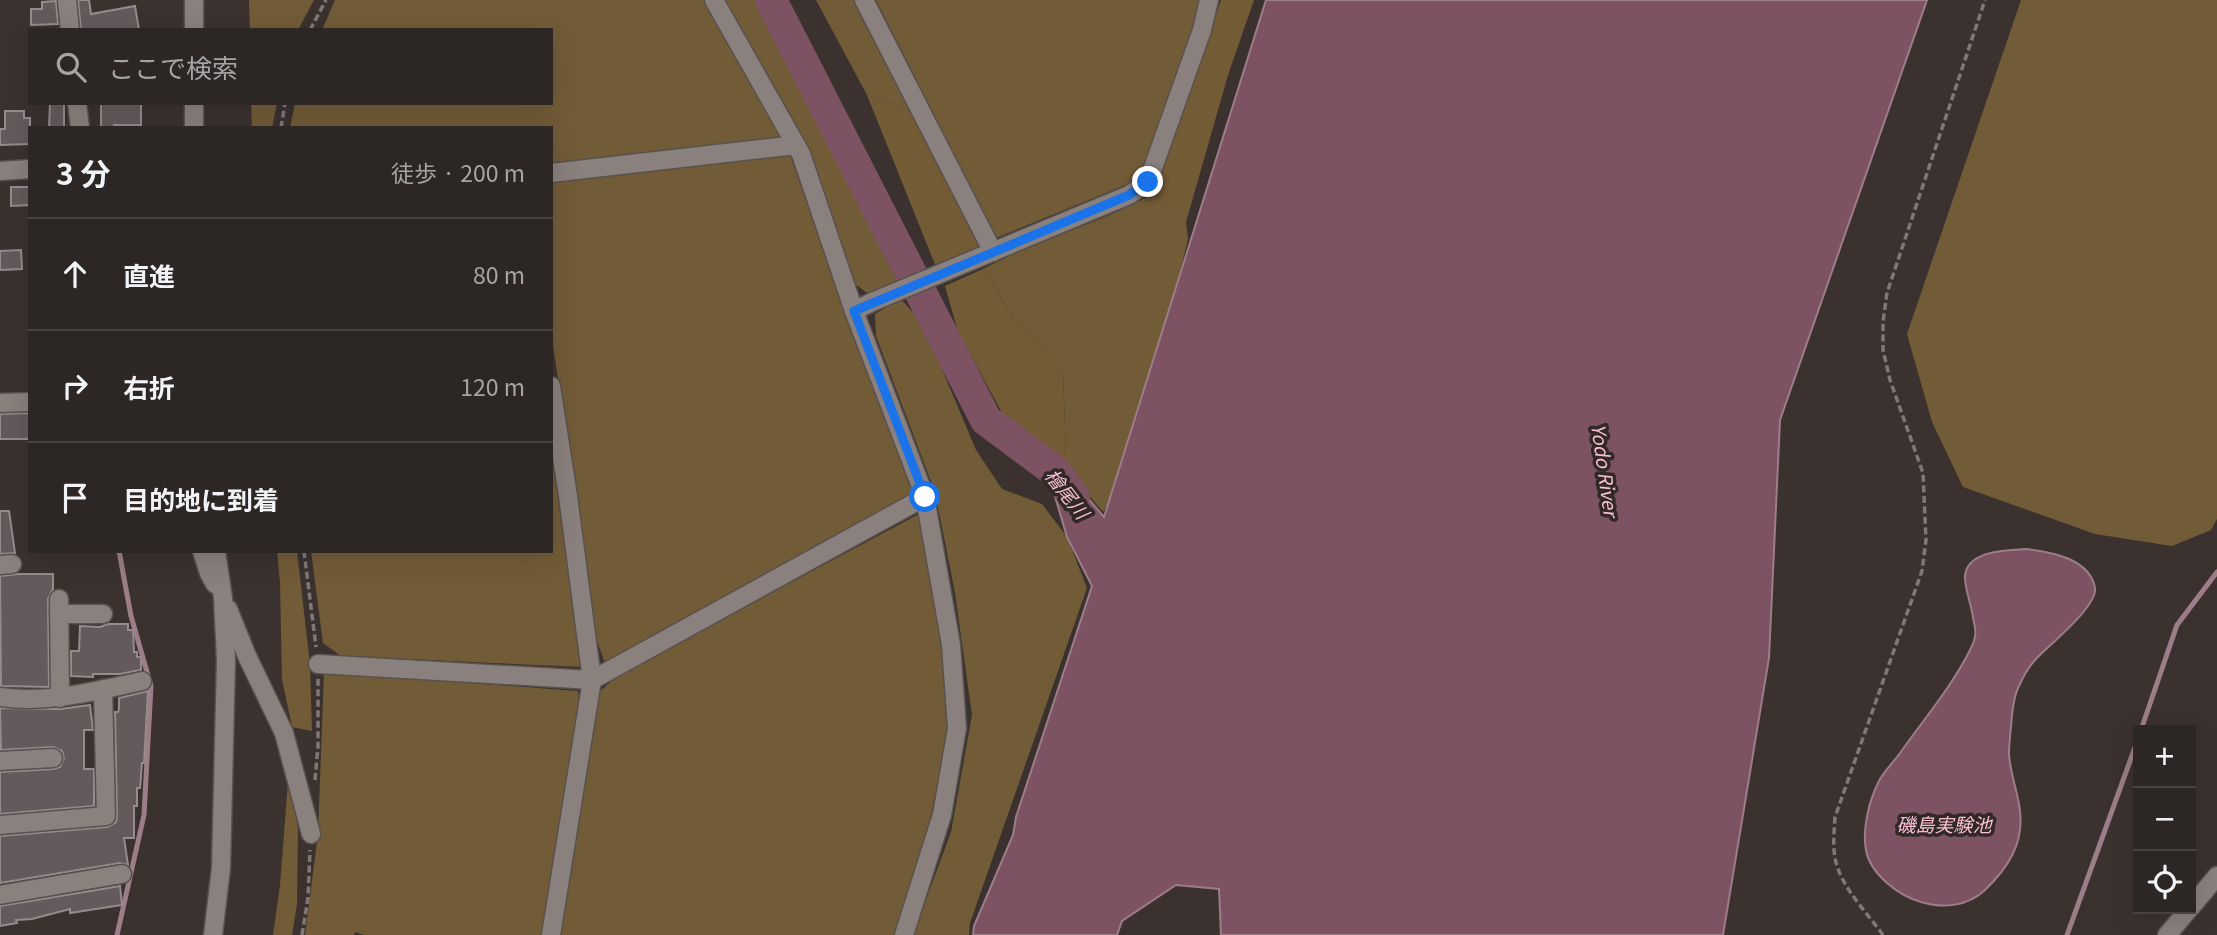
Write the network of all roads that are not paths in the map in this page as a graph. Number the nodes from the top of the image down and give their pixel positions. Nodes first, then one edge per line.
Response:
1 (67, 0) edge
2 (194, 0) edge
3 (713, 0) edge
4 (864, 0) edge
5 (1209, 0) edge
6 (70, 28) edge
7 (194, 28) edge
8 (77, 105) edge
9 (194, 105) edge
10 (80, 126) edge
11 (194, 126) edge
12 (796, 145) junction
13 (28, 169) edge
14 (0, 171) edge
15 (553, 173) edge
16 (993, 252) junction
17 (854, 311) junction
18 (553, 399) edge
19 (28, 402) edge
20 (0, 403) edge
21 (925, 497) junction
22 (203, 553) edge
23 (216, 553) edge
24 (223, 598) junction
25 (103, 614) dead end
26 (318, 664) road end
27 (592, 680) junction
28 (142, 681) dead end
29 (103, 689) junction
30 (0, 697) edge
31 (60, 698) junction
32 (53, 758) dead end
33 (0, 761) edge
34 (0, 825) edge
35 (311, 834) road end
36 (122, 874) dead end
37 (2217, 876) edge
38 (0, 895) edge
39 (2196, 901) edge
40 (2185, 914) edge
41 (213, 935) edge
42 (551, 935) edge
43 (904, 935) edge
44 (2167, 935) edge

1 - 6 street
2 - 7 street
3 - 12 street
4 - 16 street
5 - 16 street
8 - 10 street
9 - 11 street
12 - 15 street
12 - 17 street
13 - 14 street
16 - 17 street
17 - 21 street
18 - 27 street
19 - 20 street
21 - 27 street
21 - 43 street
22 - 24 street
23 - 24 street
24 - 35 street
24 - 41 street
25 - 31 street
26 - 27 street
27 - 42 street
28 - 29 street
29 - 31 street
29 - 34 street
30 - 31 street
32 - 33 street
36 - 38 street
37 - 39 street
40 - 44 street

